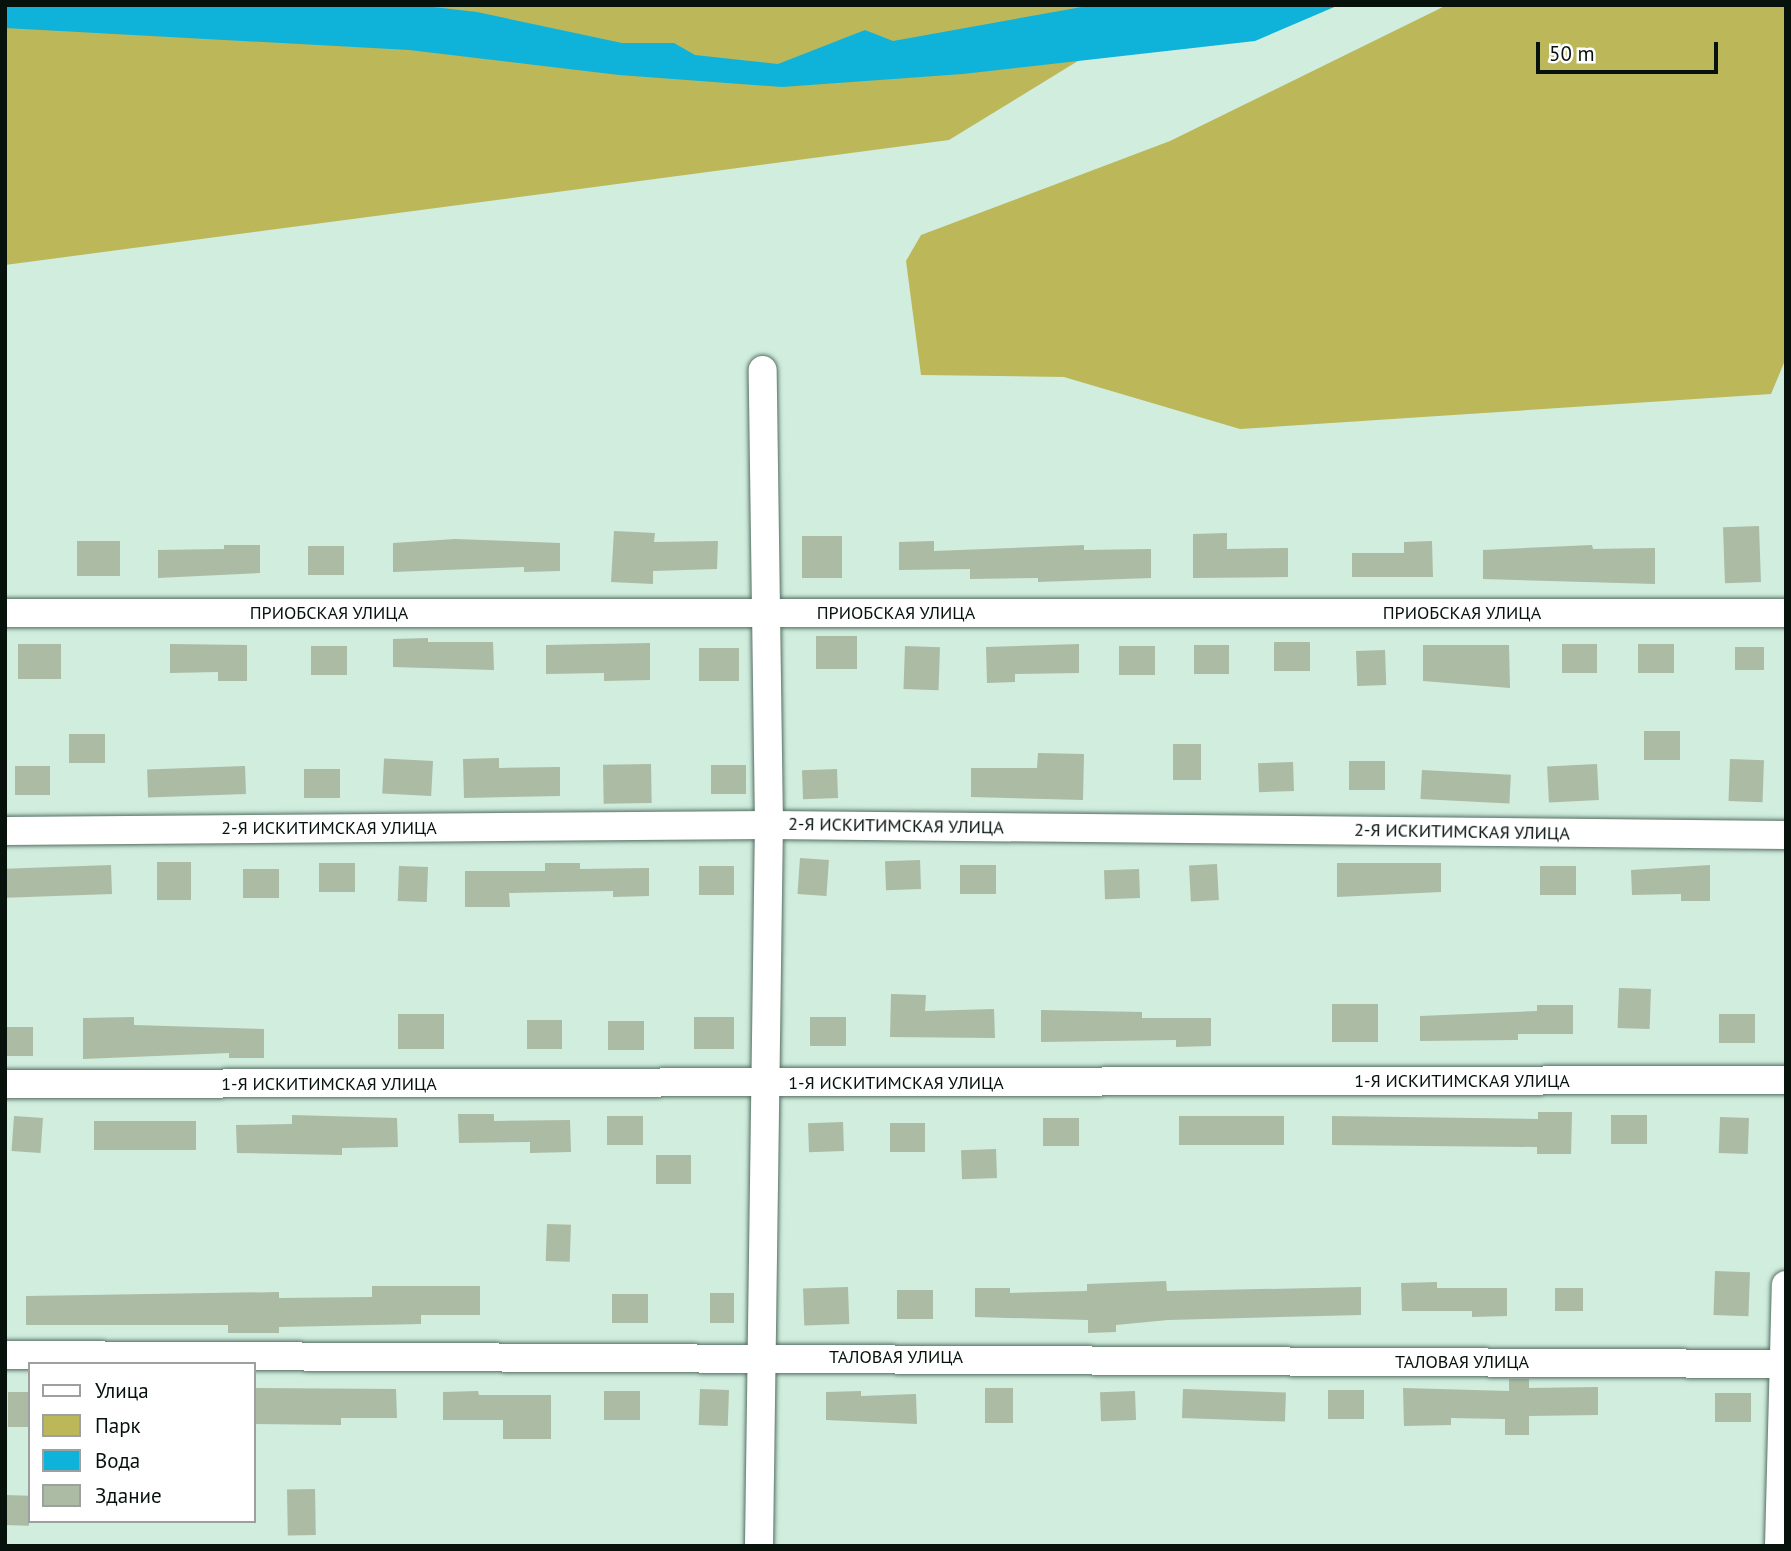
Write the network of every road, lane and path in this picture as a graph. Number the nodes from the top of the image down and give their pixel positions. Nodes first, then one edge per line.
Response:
1 (763, 370) dead end
2 (5, 613) edge
3 (764, 613) junction
4 (1786, 613) edge
5 (769, 825) junction
6 (5, 831) edge
7 (1786, 835) edge
8 (1786, 1080) edge
9 (5, 1084) edge
10 (768, 1084) junction
11 (1786, 1285) edge
12 (5, 1355) edge
13 (761, 1356) junction
14 (1784, 1364) edge
15 (759, 1546) edge
16 (1779, 1546) edge

1 - 3 street
2 - 3 street, ПРИОБСКАЯ УЛИЦА
3 - 4 street, ПРИОБСКАЯ УЛИЦА
3 - 5 street
5 - 6 street, 2-Я ИСКИТИМСКАЯ УЛИЦА
5 - 7 street, 2-Я ИСКИТИМСКАЯ УЛИЦА
5 - 10 street
8 - 10 street, 1-Я ИСКИТИМСКАЯ УЛИЦА
9 - 10 street, 1-Я ИСКИТИМСКАЯ УЛИЦА
10 - 13 street
11 - 14 street
12 - 13 street, ТАЛОВАЯ УЛИЦА
13 - 14 street, ТАЛОВАЯ УЛИЦА
13 - 15 street
14 - 16 street

